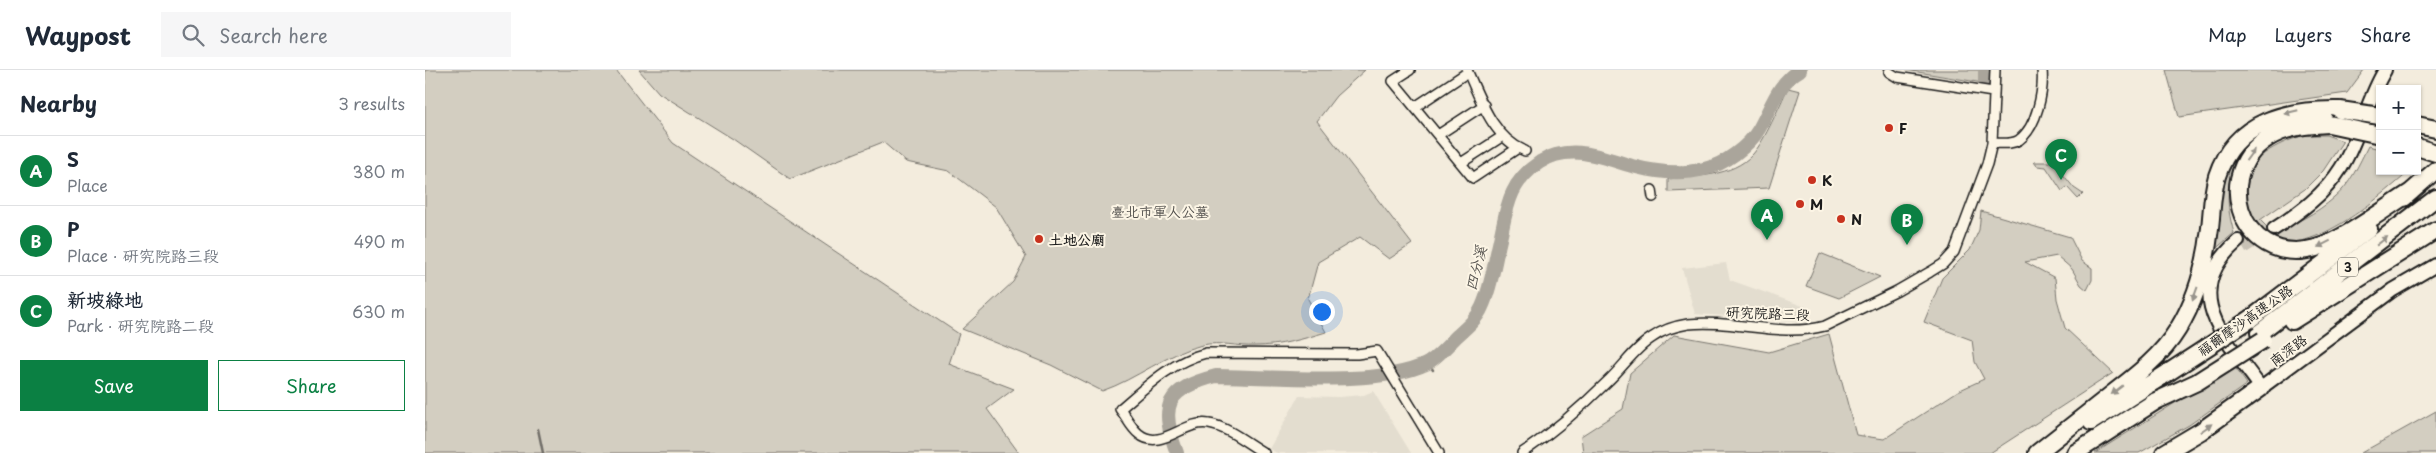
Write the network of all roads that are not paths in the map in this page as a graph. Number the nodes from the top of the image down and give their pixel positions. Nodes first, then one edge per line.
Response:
1 (1410, 70) edge
2 (1995, 70) edge
3 (2042, 70) edge
4 (2385, 70) edge
5 (1468, 71) edge
6 (1889, 72) dead end
7 (1993, 92) junction
8 (1484, 105) junction
9 (1415, 107) junction
10 (2376, 115) edge
11 (2421, 126) edge
12 (2436, 129) edge
13 (2376, 134) edge
14 (1438, 136) junction
15 (1503, 136) junction
16 (1991, 143) junction
17 (2421, 148) edge
18 (2436, 153) edge
19 (1461, 163) junction
20 (2436, 170) edge
21 (2411, 192) junction
22 (2436, 198) edge
23 (2270, 226) tunnel mouth
24 (2436, 230) edge
25 (2241, 245) tunnel mouth
26 (2436, 265) edge
27 (2261, 337) junction
28 (2261, 388) junction
29 (1264, 453) edge
30 (1439, 453) edge
31 (1522, 453) edge
32 (2037, 453) edge
33 (2043, 453) edge
34 (2075, 453) edge
35 (2164, 453) edge

1 - 9 street
2 - 7 street, 研究院路三段
3 - 16 street
4 - 23 main road
5 - 8 street
5 - 9 street
6 - 7 street
7 - 16 street, 研究院路三段
8 - 14 street
8 - 15 street
9 - 14 street
10 -> 32 highway, bridge
11 - 12 highway
21 -> 13 highway, bridge
14 - 19 street
15 - 19 street
15 - 19 street
16 - 31 street, 研究院路三段
17 - 18 highway
20 - 21 highway, 福爾摩沙高速公路 / 3
21 - 33 highway, 福爾摩沙高速公路 / 3, bridge
27 -> 22 highway, 福爾摩沙高速公路 / 3
24 - 27 highway
25 - 28 main road
26 - 28 main road, 南深路
27 - 34 highway, bridge
35 -> 28 highway
29 - 30 street

